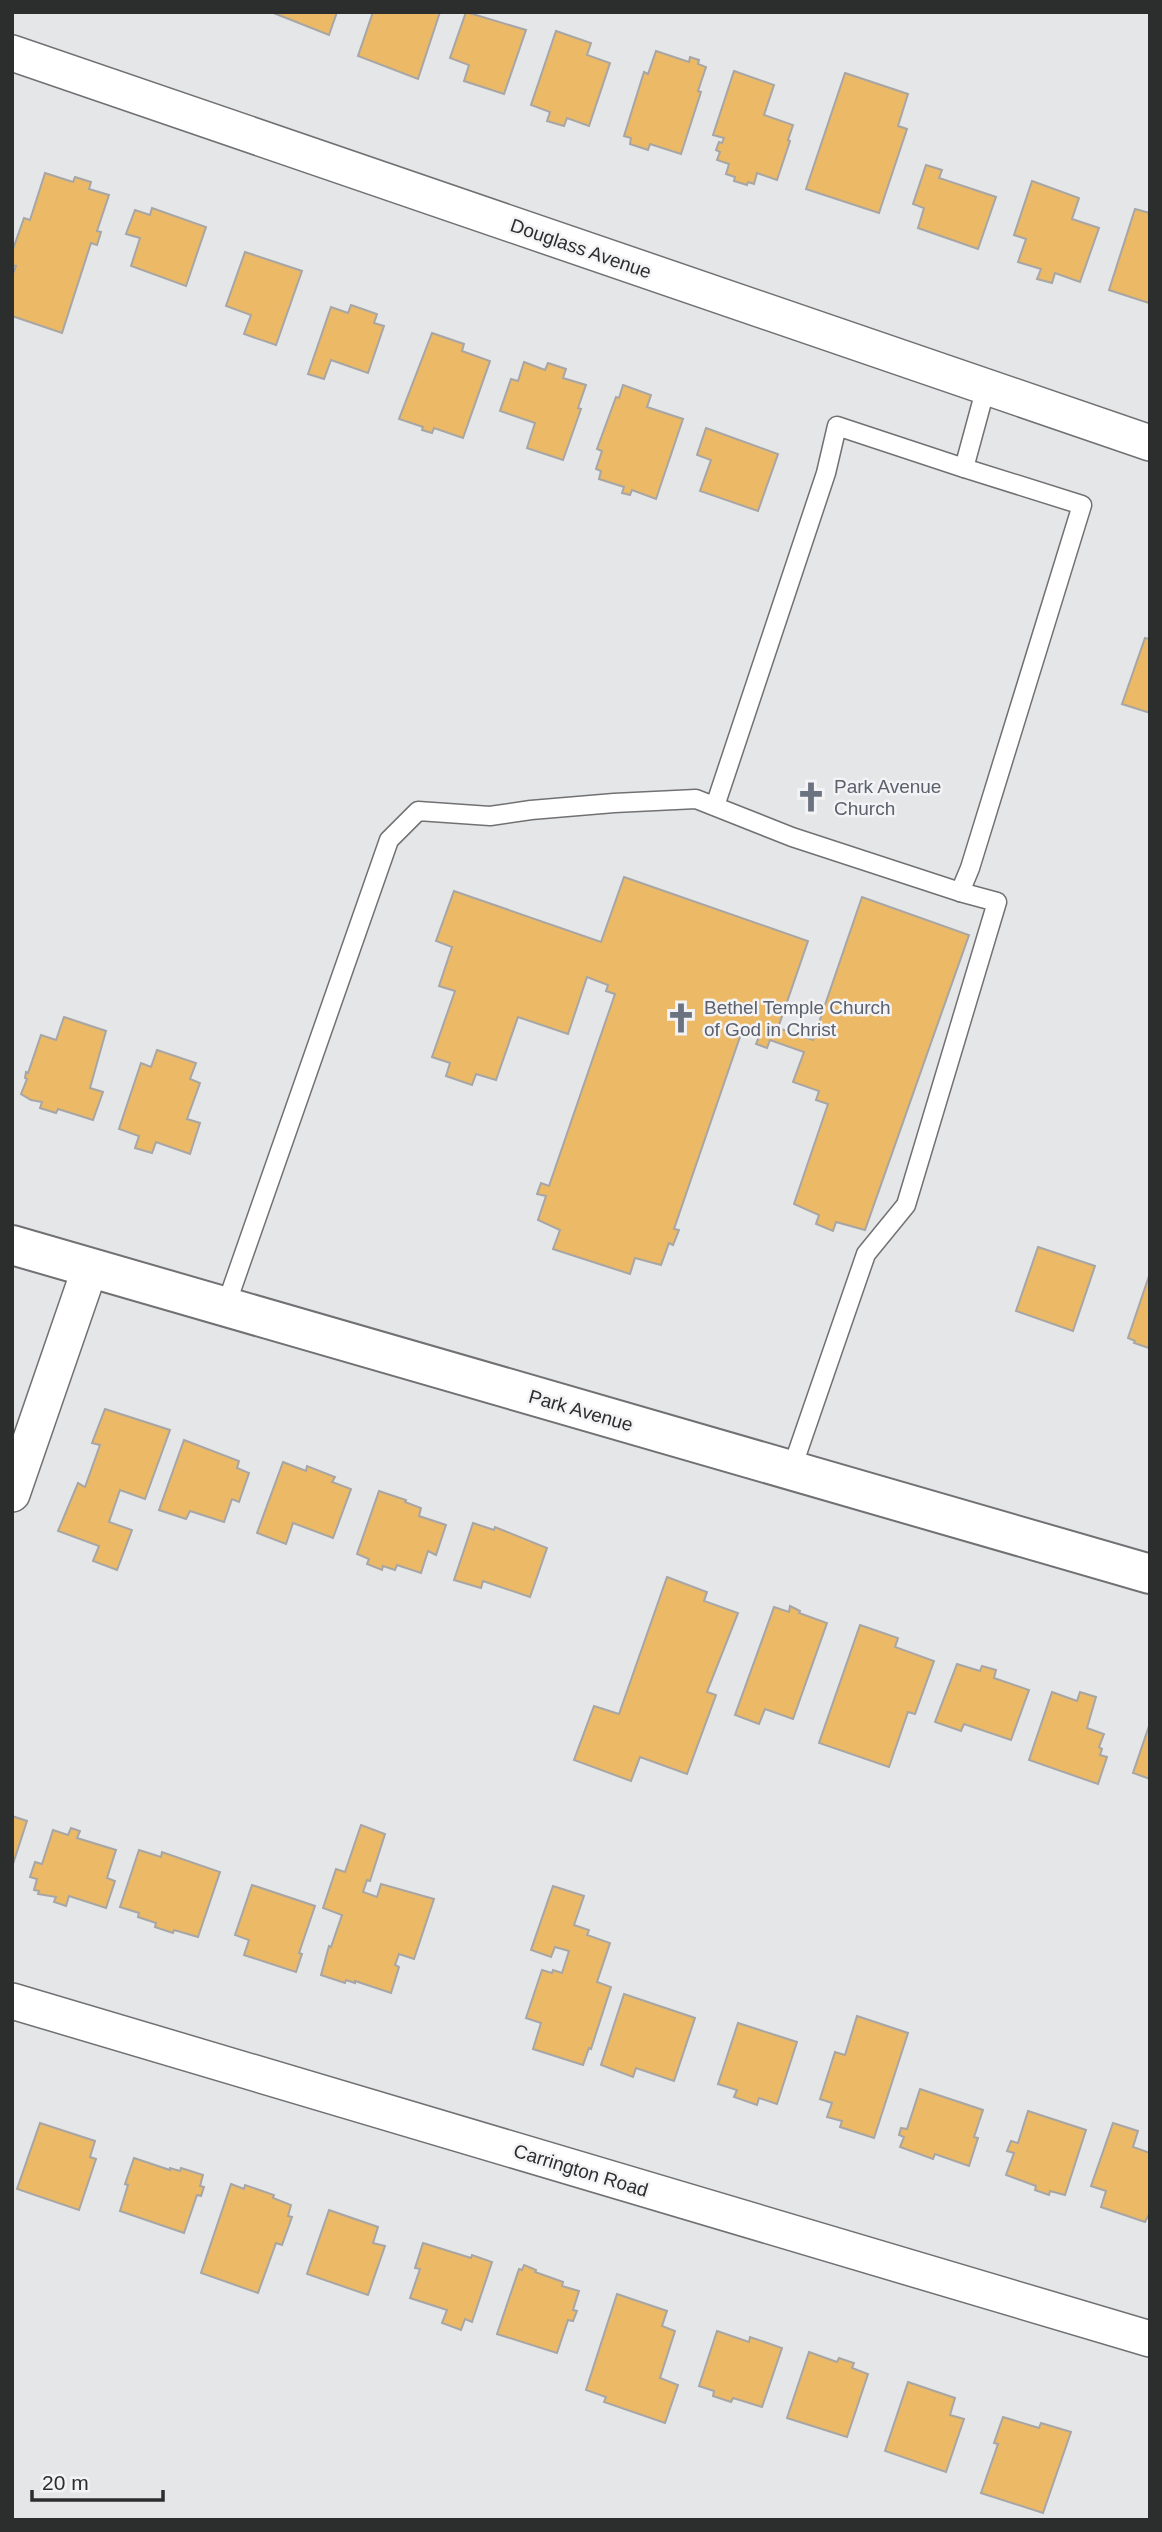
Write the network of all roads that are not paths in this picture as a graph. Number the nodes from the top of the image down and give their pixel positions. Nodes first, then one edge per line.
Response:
1 (12, 53) edge
2 (986, 387) junction
3 (1150, 443) edge
4 (964, 468) junction
5 (715, 806) junction
6 (960, 892) junction
7 (12, 1245) edge
8 (90, 1268) junction
9 (225, 1308) junction
10 (791, 1471) junction
11 (12, 1494) edge
12 (1150, 1574) edge
13 (12, 2001) edge
14 (1150, 2339) edge

1 - 2 street, Douglass Avenue
2 - 3 street, Douglass Avenue
2 - 4 lane
4 - 5 lane
4 - 6 lane
5 - 6 lane
5 - 9 lane
6 - 10 lane
7 - 8 main road, Park Avenue
8 - 9 main road, Park Avenue
8 - 11 street
9 - 10 main road, Park Avenue
10 - 12 main road, Park Avenue
13 - 14 street, Carrington Road

